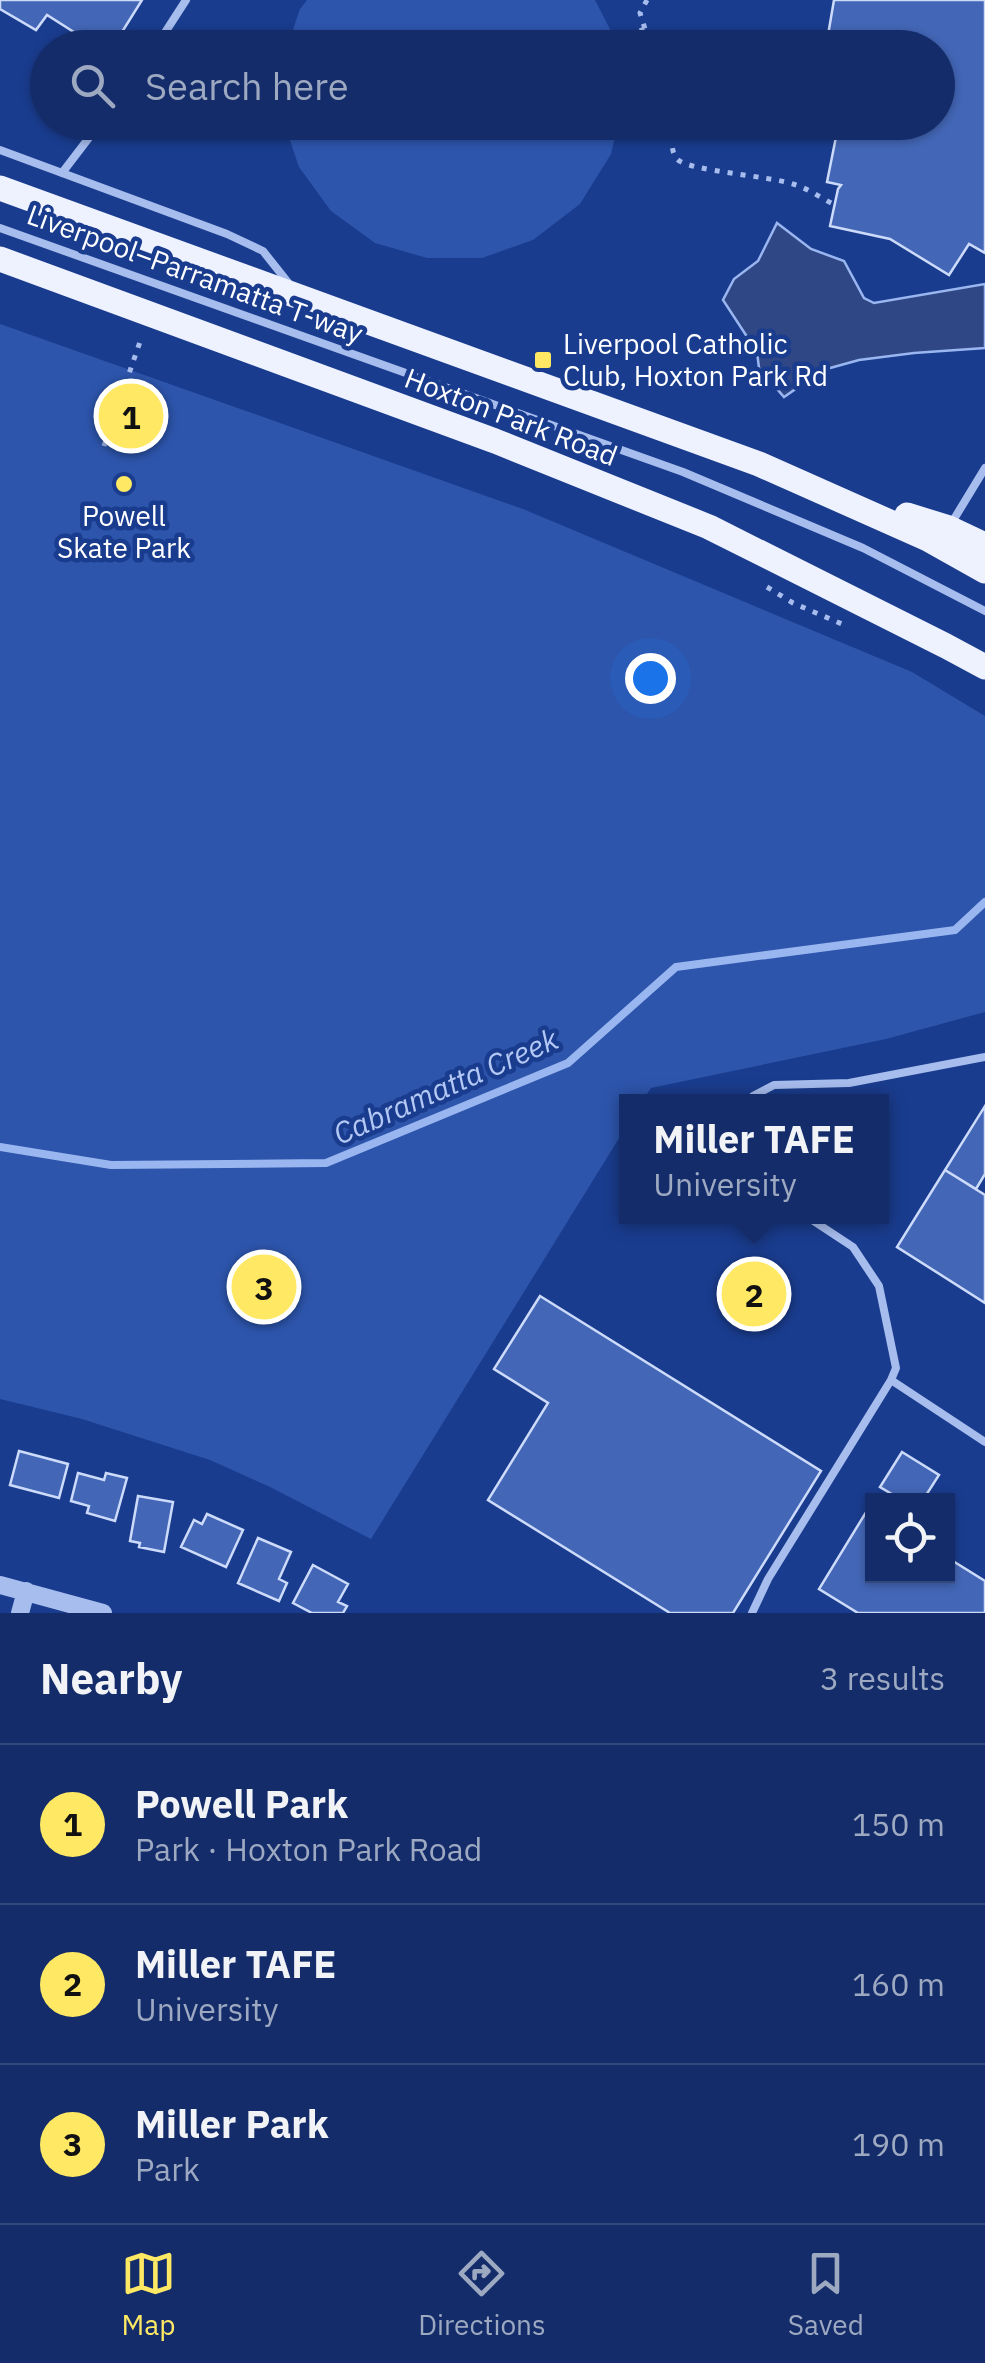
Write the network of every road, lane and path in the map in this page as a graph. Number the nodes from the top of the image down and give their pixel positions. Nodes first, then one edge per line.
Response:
1 (186, 0) edge
2 (647, 0) edge
3 (645, 29) joint
4 (167, 30) edge
5 (642, 30) edge
6 (87, 140) edge
7 (673, 140) edge
8 (0, 150) edge
9 (62, 173) junction
10 (0, 188) edge
11 (834, 205) dead end
12 (0, 228) edge
13 (0, 259) edge
14 (298, 296) junction
15 (144, 331) dead end
16 (104, 446) dead end
17 (985, 468) edge
18 (812, 486) junction
19 (949, 528) junction
20 (985, 545) edge
21 (985, 571) edge
22 (985, 611) edge
23 (985, 668) edge
24 (985, 1057) edge
25 (756, 1094) edge
26 (818, 1224) edge
27 (891, 1380) junction
28 (985, 1442) edge
29 (0, 1585) edge
30 (26, 1591) junction
31 (20, 1613) edge
32 (103, 1613) edge
33 (752, 1613) edge

1 - 4 lane
2 - 3 path
3 - 5 path
6 - 9 lane
7 - 11 path
8 - 9 lane
9 - 14 lane
10 - 14 main road, Hoxton Park Road
12 - 22 lane, Liverpool–Parramatta T-way
13 - 23 main road, Hoxton Park Road
14 - 18 main road, Hoxton Park Road
15 - 16 path
17 - 19 lane
18 - 19 main road
18 - 21 main road, Hoxton Park Road
19 - 20 main road
24 - 25 lane
26 - 27 lane
27 - 28 lane
27 - 33 lane
29 - 30 street
30 - 31 street
30 - 32 street

